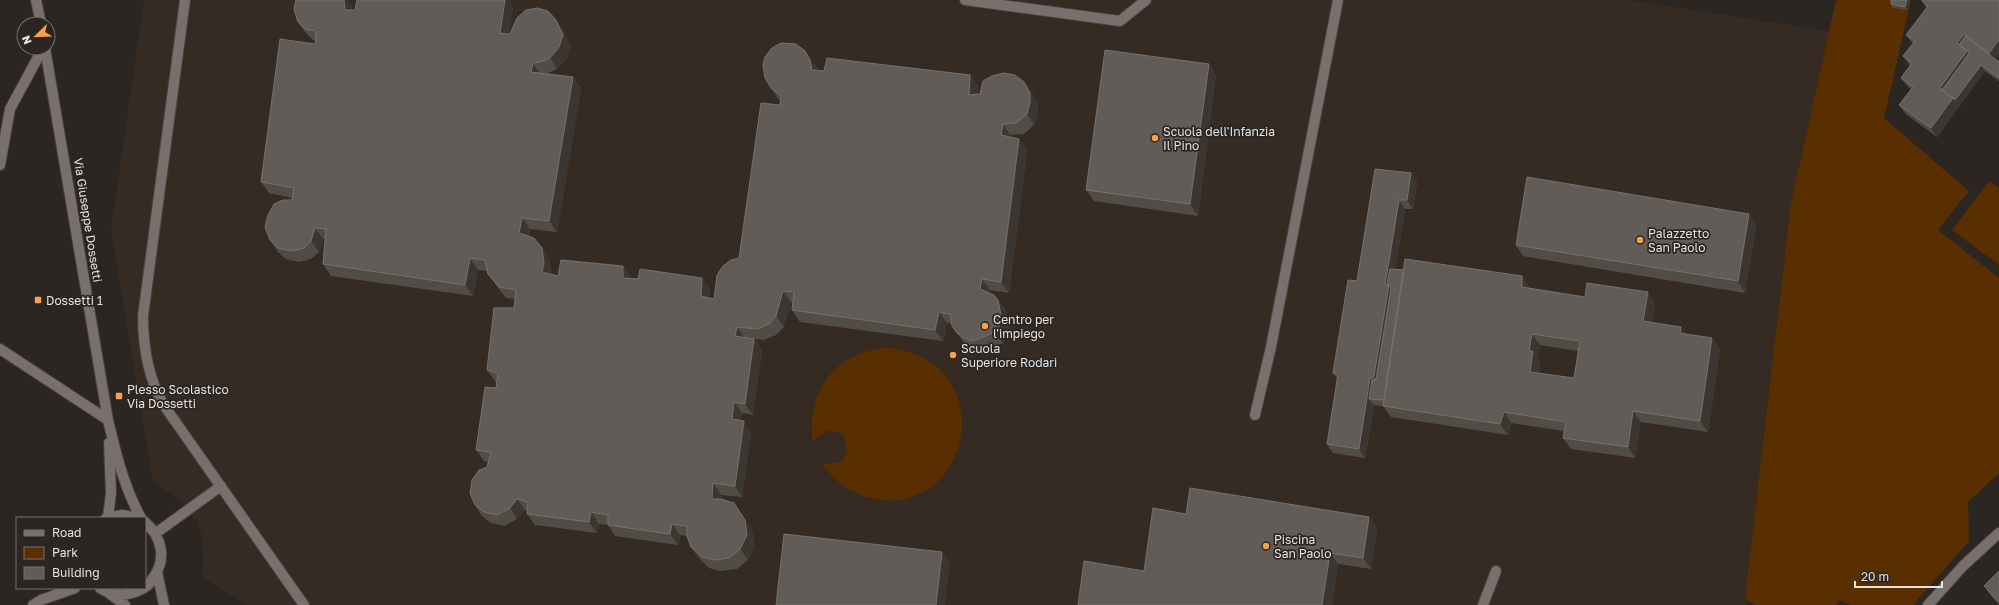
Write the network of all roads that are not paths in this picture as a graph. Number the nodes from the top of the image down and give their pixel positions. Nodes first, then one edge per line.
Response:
1 (36, 0) edge
2 (965, 0) edge
3 (1146, 0) edge
4 (1338, 0) edge
5 (185, 3) edge
6 (39, 16) edge
7 (40, 56) edge
8 (45, 56) edge
9 (0, 165) edge
10 (0, 349) edge
11 (1255, 415) dead end
12 (108, 420) junction
13 (221, 486) junction
14 (107, 517) edge
15 (112, 517) edge
16 (134, 517) edge
17 (140, 517) edge
18 (146, 523) edge
19 (156, 533) junction
20 (1999, 533) edge
21 (1496, 571) dead end
22 (158, 572) junction
23 (146, 587) edge
24 (72, 589) edge
25 (143, 589) edge
26 (104, 591) edge
27 (33, 605) edge
28 (125, 605) edge
29 (164, 605) edge
30 (304, 605) edge
31 (1483, 605) edge
32 (1928, 605) edge

1 - 6 street
2 - 3 street
4 - 11 street
5 - 13 street
7 - 9 street
8 - 12 street, Via Giuseppe Dossetti
10 - 12 street
12 - 14 street, Via Giuseppe Dossetti
12 - 17 street, Via Giuseppe Dossetti
13 - 19 street
13 - 30 street
15 - 16 street
18 - 19 street
19 - 22 street
20 - 32 street
21 - 31 street
22 - 23 street
22 - 29 street
24 - 27 street
25 - 26 street
26 - 28 street

